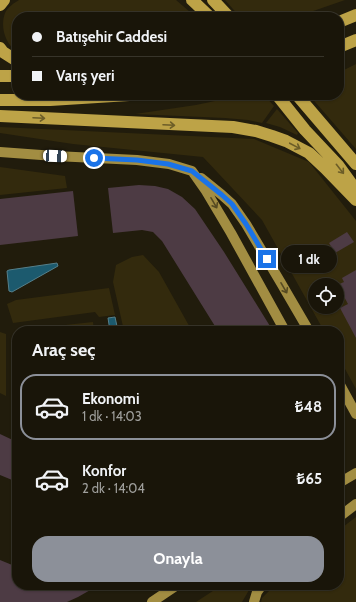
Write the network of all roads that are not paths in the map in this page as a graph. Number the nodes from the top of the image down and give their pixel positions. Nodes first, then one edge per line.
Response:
1 (4, 0) edge
2 (192, 0) edge
3 (213, 0) edge
4 (0, 5) edge
5 (205, 12) edge
6 (224, 12) edge
7 (356, 15) edge
8 (344, 20) edge
9 (356, 40) edge
10 (344, 45) edge
11 (0, 48) edge
12 (12, 58) edge
13 (0, 76) edge
14 (12, 76) edge
15 (0, 100) edge
16 (12, 100) edge
17 (12, 100) edge
18 (50, 100) edge
19 (281, 100) edge
20 (301, 100) edge
21 (0, 116) edge
22 (0, 152) edge
23 (356, 164) edge
24 (192, 171) junction
25 (356, 190) edge
26 (356, 200) edge
27 (282, 326) edge
28 (306, 326) edge
29 (344, 392) edge
30 (356, 414) edge
31 (356, 473) edge
32 (344, 480) edge
33 (356, 504) edge
34 (344, 513) edge
35 (170, 590) edge
36 (258, 590) edge
37 (152, 602) edge
38 (254, 602) edge

1 - 4 highway
2 - 5 highway
3 - 6 highway
7 - 8 highway
9 - 10 highway
11 - 12 highway
13 - 14 highway
15 - 16 highway
17 - 18 highway
19 -> 25 highway
20 - 23 highway
21 -> 26 highway
22 - 24 main road
24 -> 27 main road
24 -> 28 main road
29 - 30 main road
31 - 32 main road
33 - 34 main road
35 - 37 main road
36 - 38 main road

